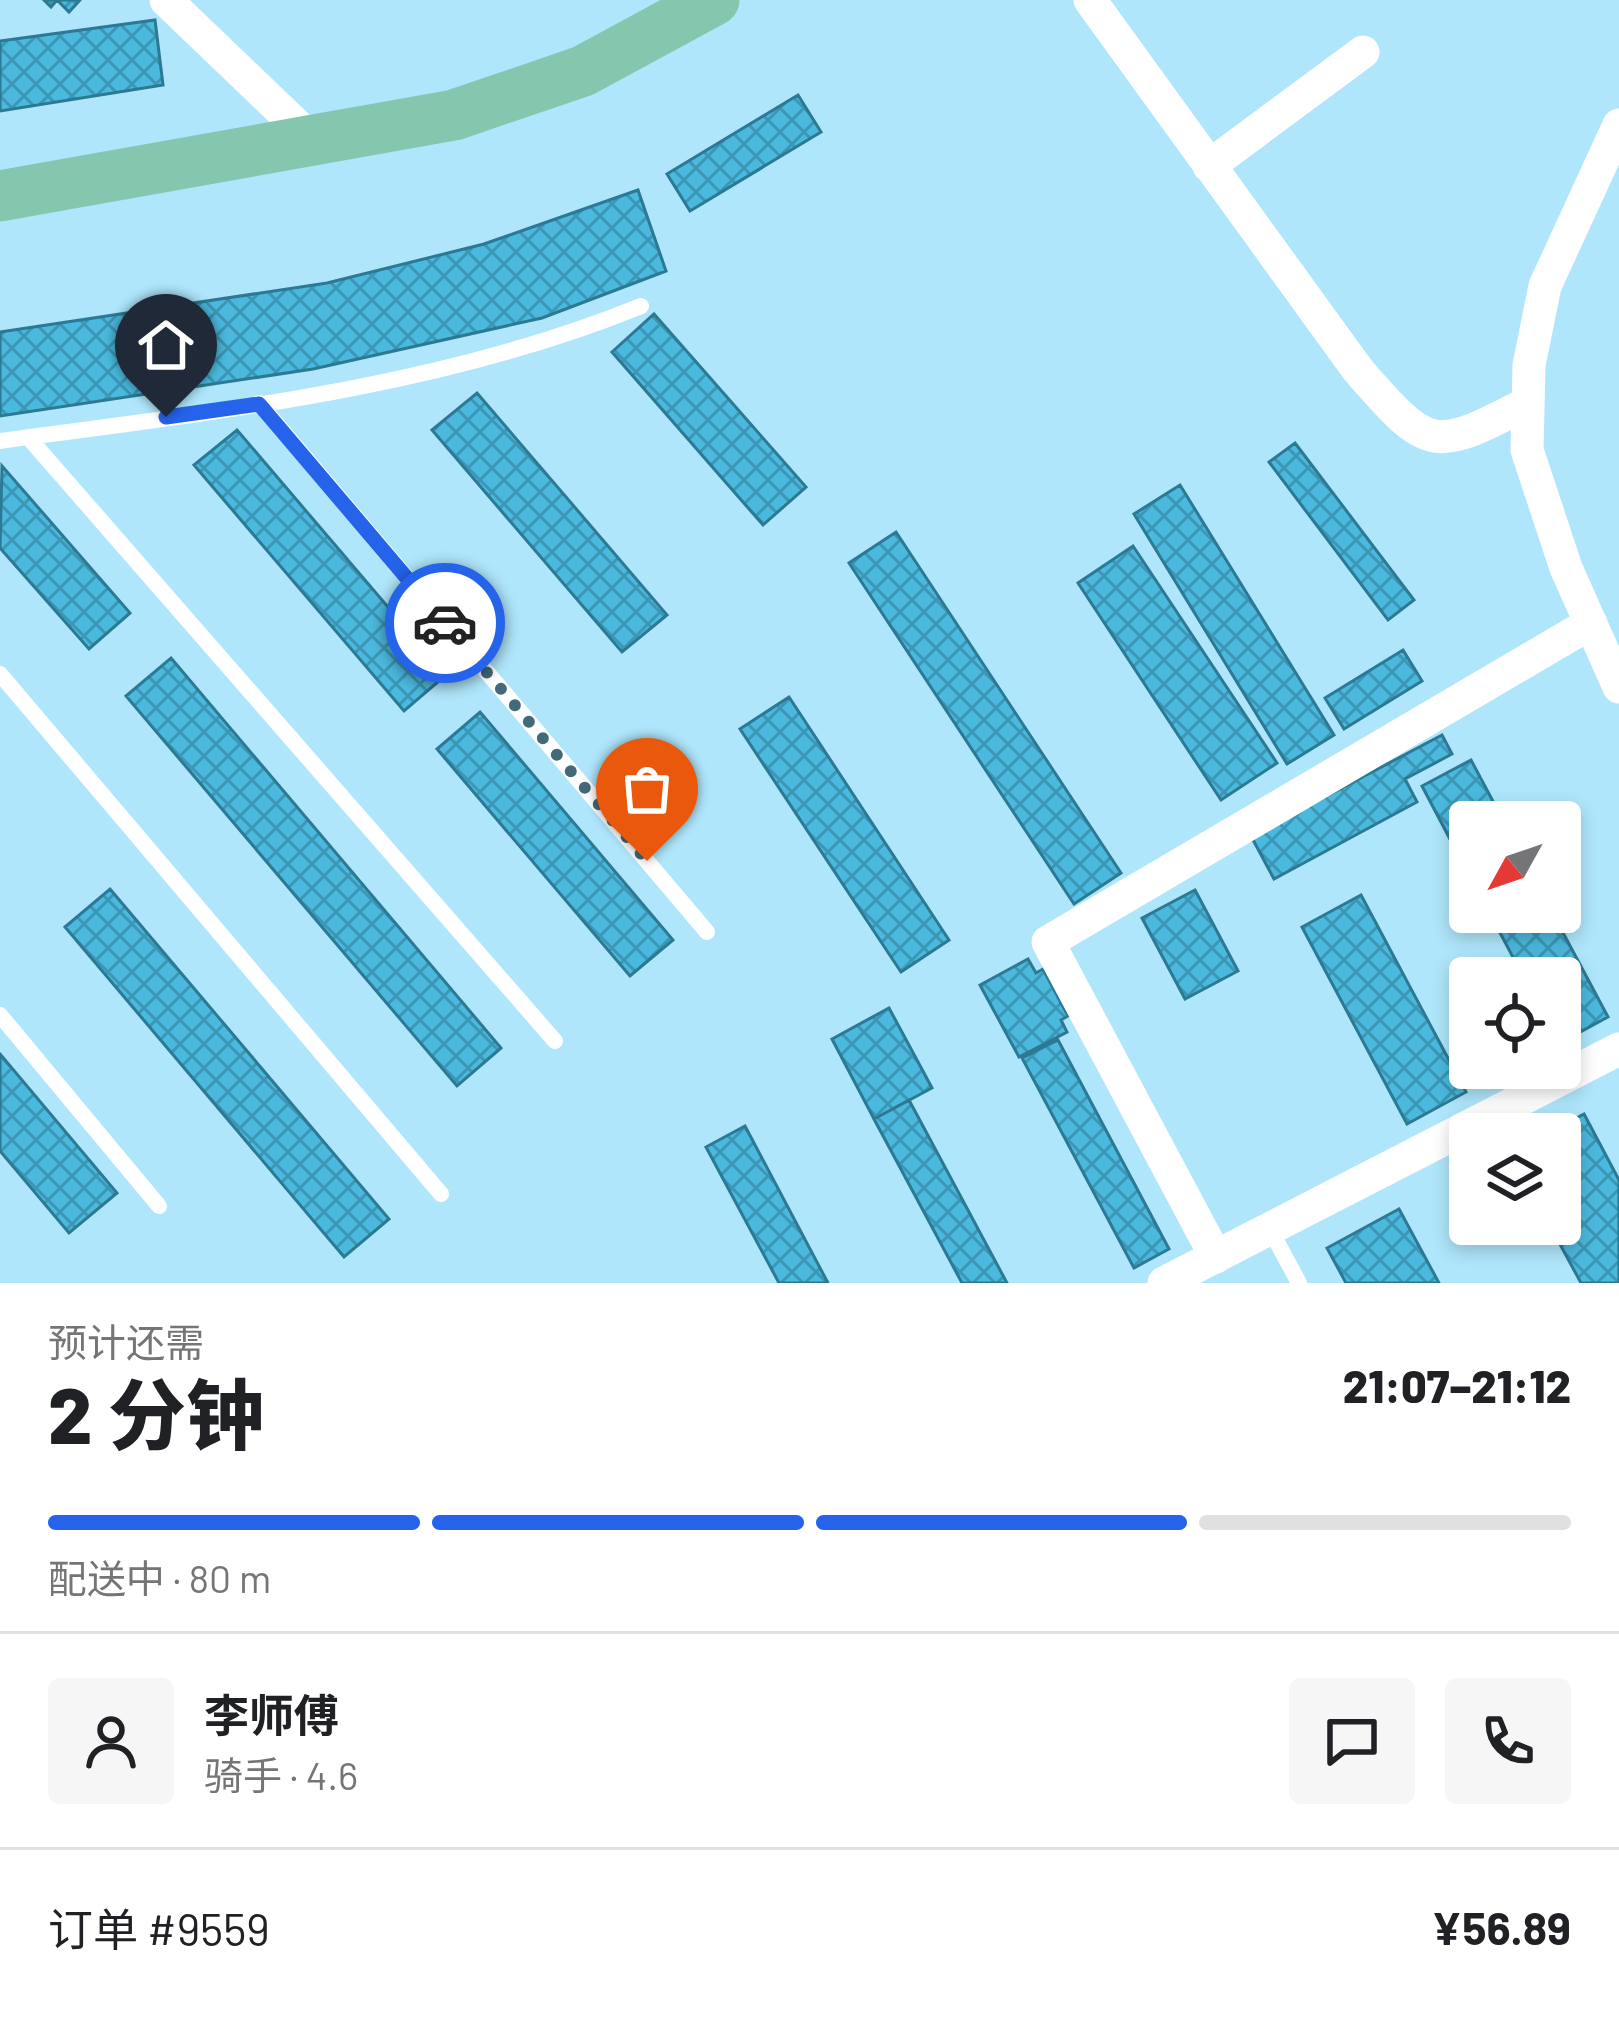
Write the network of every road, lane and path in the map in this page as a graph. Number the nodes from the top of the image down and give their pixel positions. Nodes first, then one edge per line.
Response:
1 (166, 0) edge
2 (714, 0) edge
3 (1090, 0) edge
4 (1364, 52) dead end
5 (1619, 125) edge
6 (312, 140) junction
7 (1210, 166) junction
8 (0, 196) edge
9 (641, 306) dead end
10 (1528, 403) junction
11 (259, 404) junction
12 (28, 437) junction
13 (0, 441) edge
14 (1591, 623) junction
15 (0, 674) edge
16 (1619, 687) edge
17 (707, 932) dead end
18 (0, 1015) edge
19 (556, 1041) dead end
20 (1619, 1048) edge
21 (441, 1194) dead end
22 (158, 1206) dead end
23 (1270, 1229) junction
24 (1216, 1257) junction
25 (1165, 1283) edge
26 (1299, 1283) edge

1 - 6 street
2 - 6 main road
3 - 7 street
4 - 7 street
5 - 10 street
6 - 8 main road
7 - 10 street
9 - 11 lane
10 - 14 street
11 - 12 lane
11 - 17 lane
12 - 13 lane
12 - 19 lane
14 - 16 street
14 - 24 street
15 - 21 lane
18 - 22 lane
20 - 23 street
23 - 24 street
23 - 26 lane
24 - 25 street

